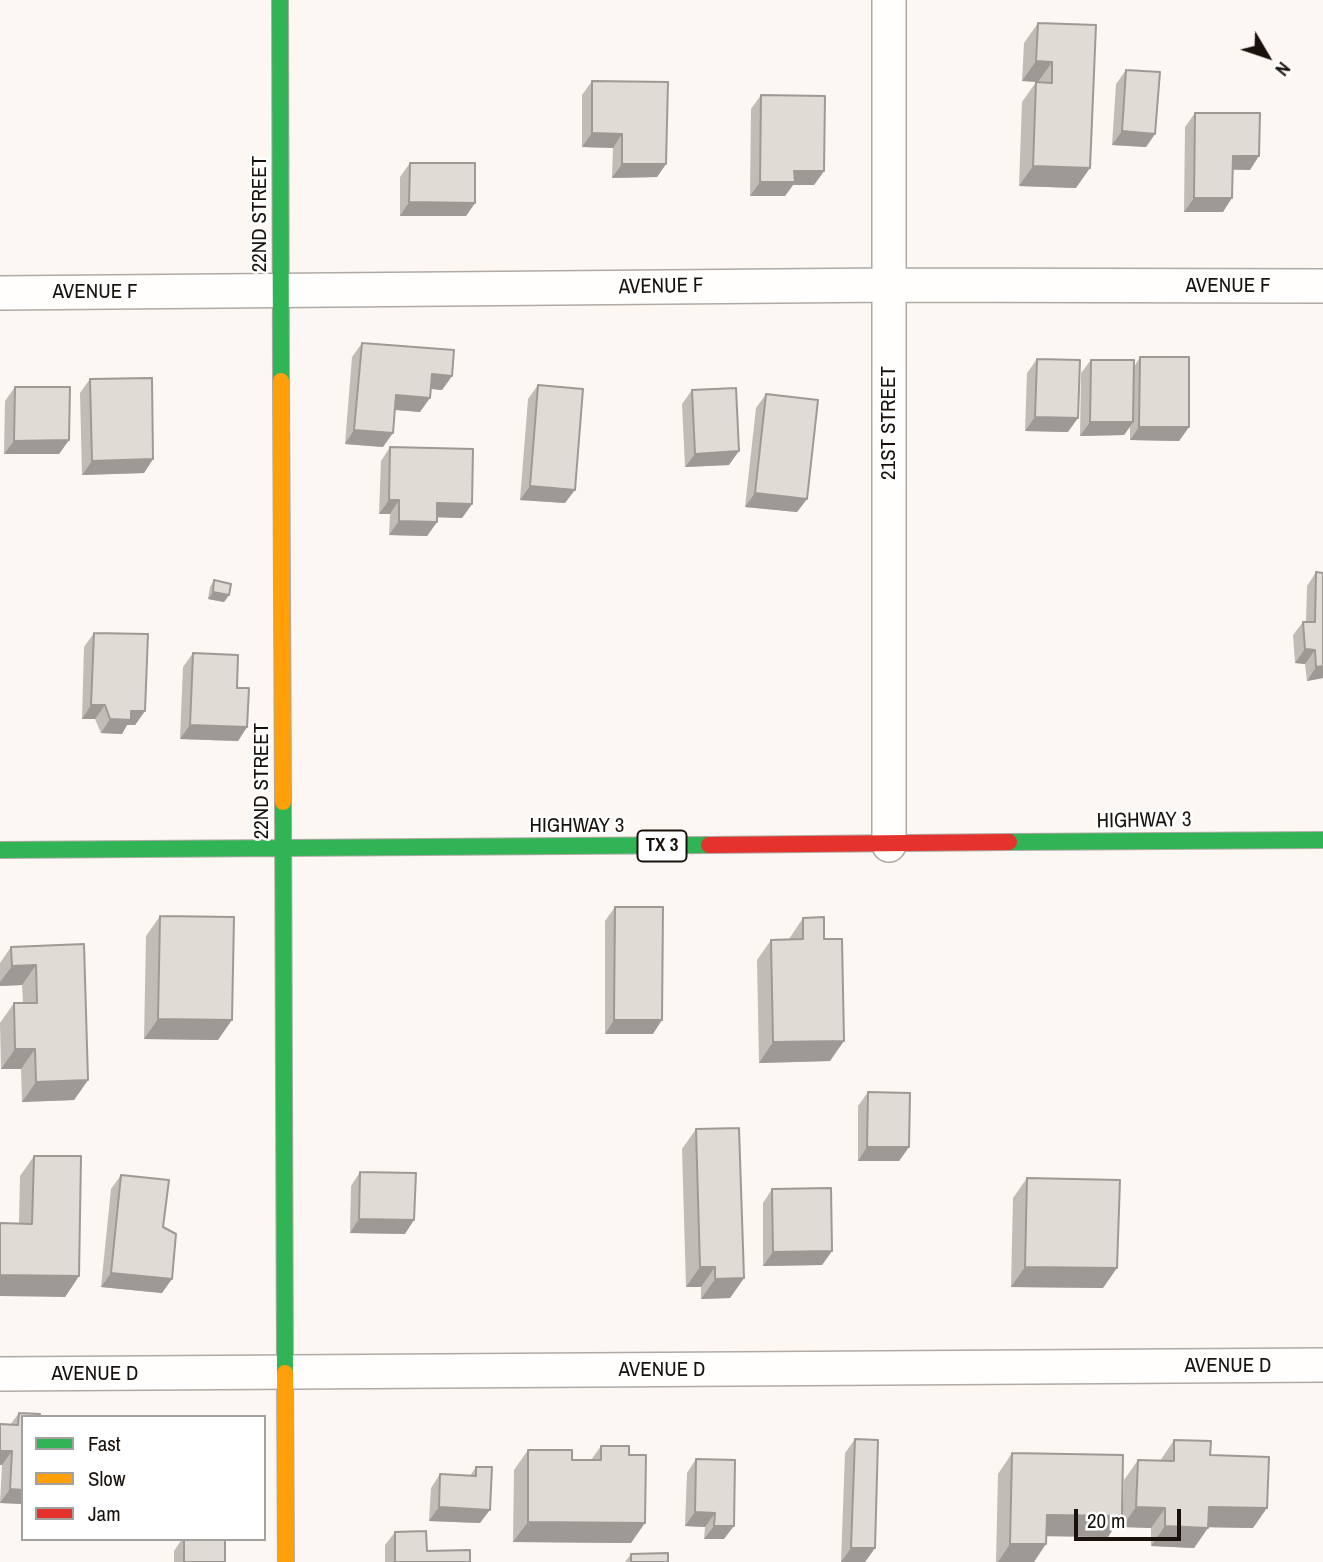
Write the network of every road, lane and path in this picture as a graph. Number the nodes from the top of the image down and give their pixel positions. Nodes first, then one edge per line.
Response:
1 (280, 0) edge
2 (889, 0) edge
3 (889, 285) junction
4 (1323, 286) edge
5 (281, 291) junction
6 (0, 293) edge
7 (1323, 840) edge
8 (889, 845) junction
9 (283, 849) junction
10 (0, 850) edge
11 (1323, 1365) edge
12 (286, 1373) junction
13 (0, 1374) edge
14 (286, 1562) edge

1 - 5 street, 22ND STREET
2 - 3 street, 21ST STREET
3 - 4 street, AVENUE F
3 - 5 street, AVENUE F
3 - 8 street, 21ST STREET
5 - 6 street, AVENUE F
5 - 9 street, 22ND STREET
7 - 8 street, HIGHWAY 3 / TX 3
8 - 9 street, HIGHWAY 3 / TX 3
9 - 10 street, HIGHWAY 3 / TX 3
9 - 12 street, 22ND STREET
11 - 12 street, AVENUE D
12 - 13 street, AVENUE D
12 - 14 street, 22ND STREET

